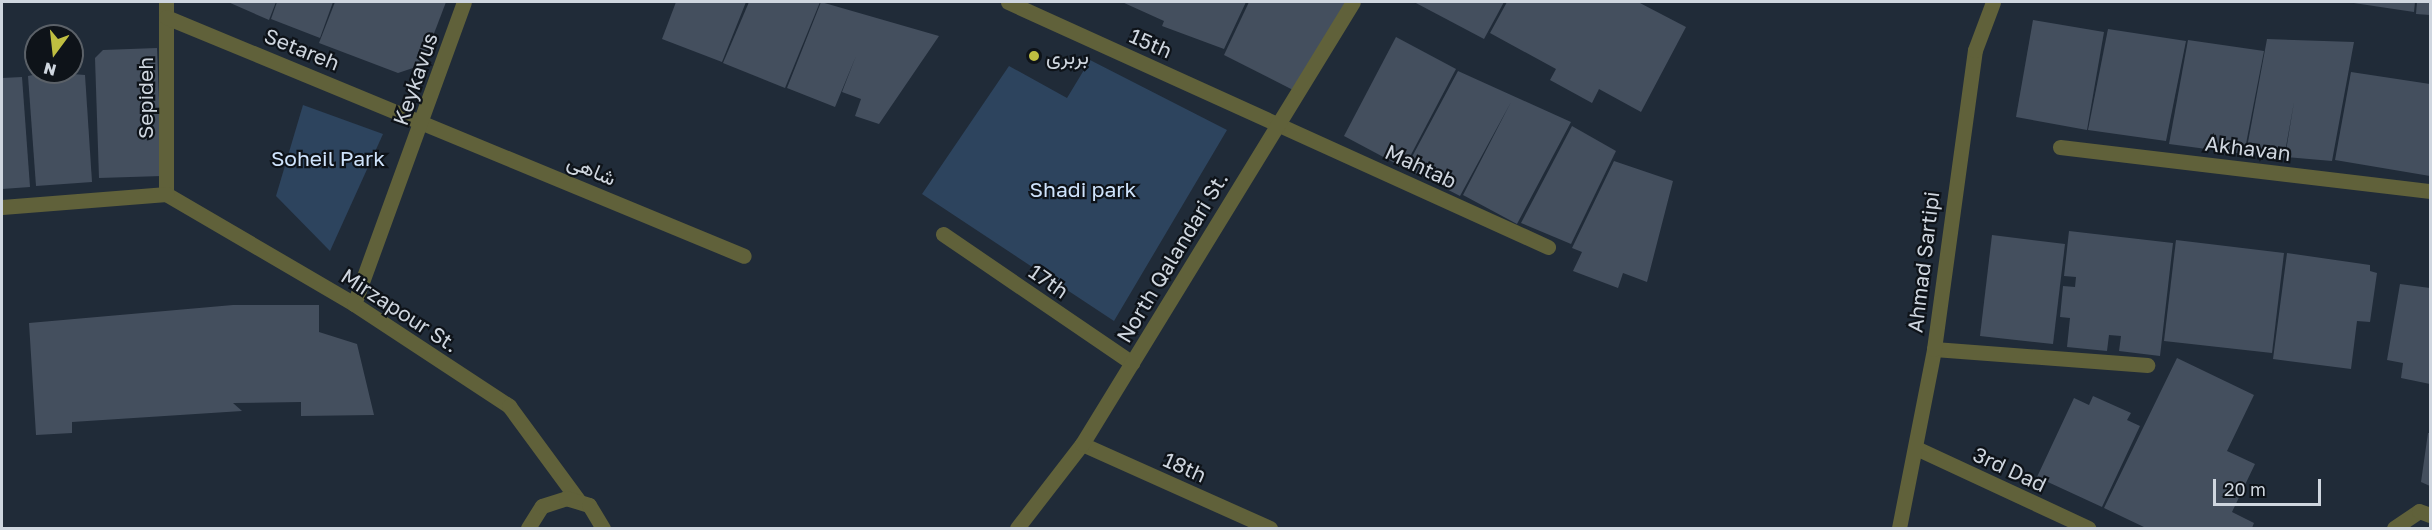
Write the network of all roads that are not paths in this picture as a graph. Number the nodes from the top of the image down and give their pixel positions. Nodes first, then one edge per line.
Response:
1 (464, 2) edge
2 (1008, 2) edge
3 (1353, 2) edge
4 (1993, 2) edge
5 (166, 9) edge
6 (423, 121) junction
7 (1278, 123) junction
8 (2060, 147) dead end
9 (2430, 191) edge
10 (166, 194) junction
11 (2, 207) edge
12 (943, 234) dead end
13 (1548, 247) dead end
14 (744, 256) dead end
15 (354, 304) junction
16 (1934, 349) junction
17 (1131, 363) junction
18 (2147, 365) dead end
19 (1082, 444) junction
20 (1916, 448) junction
21 (578, 500) junction
22 (2430, 515) edge
23 (604, 527) edge
24 (528, 528) edge
25 (1017, 528) edge
26 (1270, 528) edge
27 (1899, 528) edge
28 (2088, 528) edge
29 (2394, 528) edge

1 - 6 street, Keykavus
2 - 7 street, 15th
3 - 7 street, North Qalandari St.
4 - 16 street, Ahmad Sartipi
5 - 6 street, Setareh
5 - 10 street, Sepideh
6 - 14 street, شاهی
6 - 15 street, Keykavus
7 - 13 street, Mahtab
7 - 17 street, North Qalandari St.
8 - 9 street, Akhavan
10 - 11 street
10 - 15 street, Mirzapour St.
12 - 17 street, 17th
15 - 21 street, Mirzapour St.
16 - 18 street
16 - 20 street, Ahmad Sartipi
17 - 19 street, North Qalandari St.
19 - 25 street, North Qalandari St.
19 - 26 street, 18th
20 - 27 street, Ahmad Sartipi
20 - 28 street, 3rd Dad
21 - 23 street, Mirzapour St.
21 - 24 street
22 - 29 street

